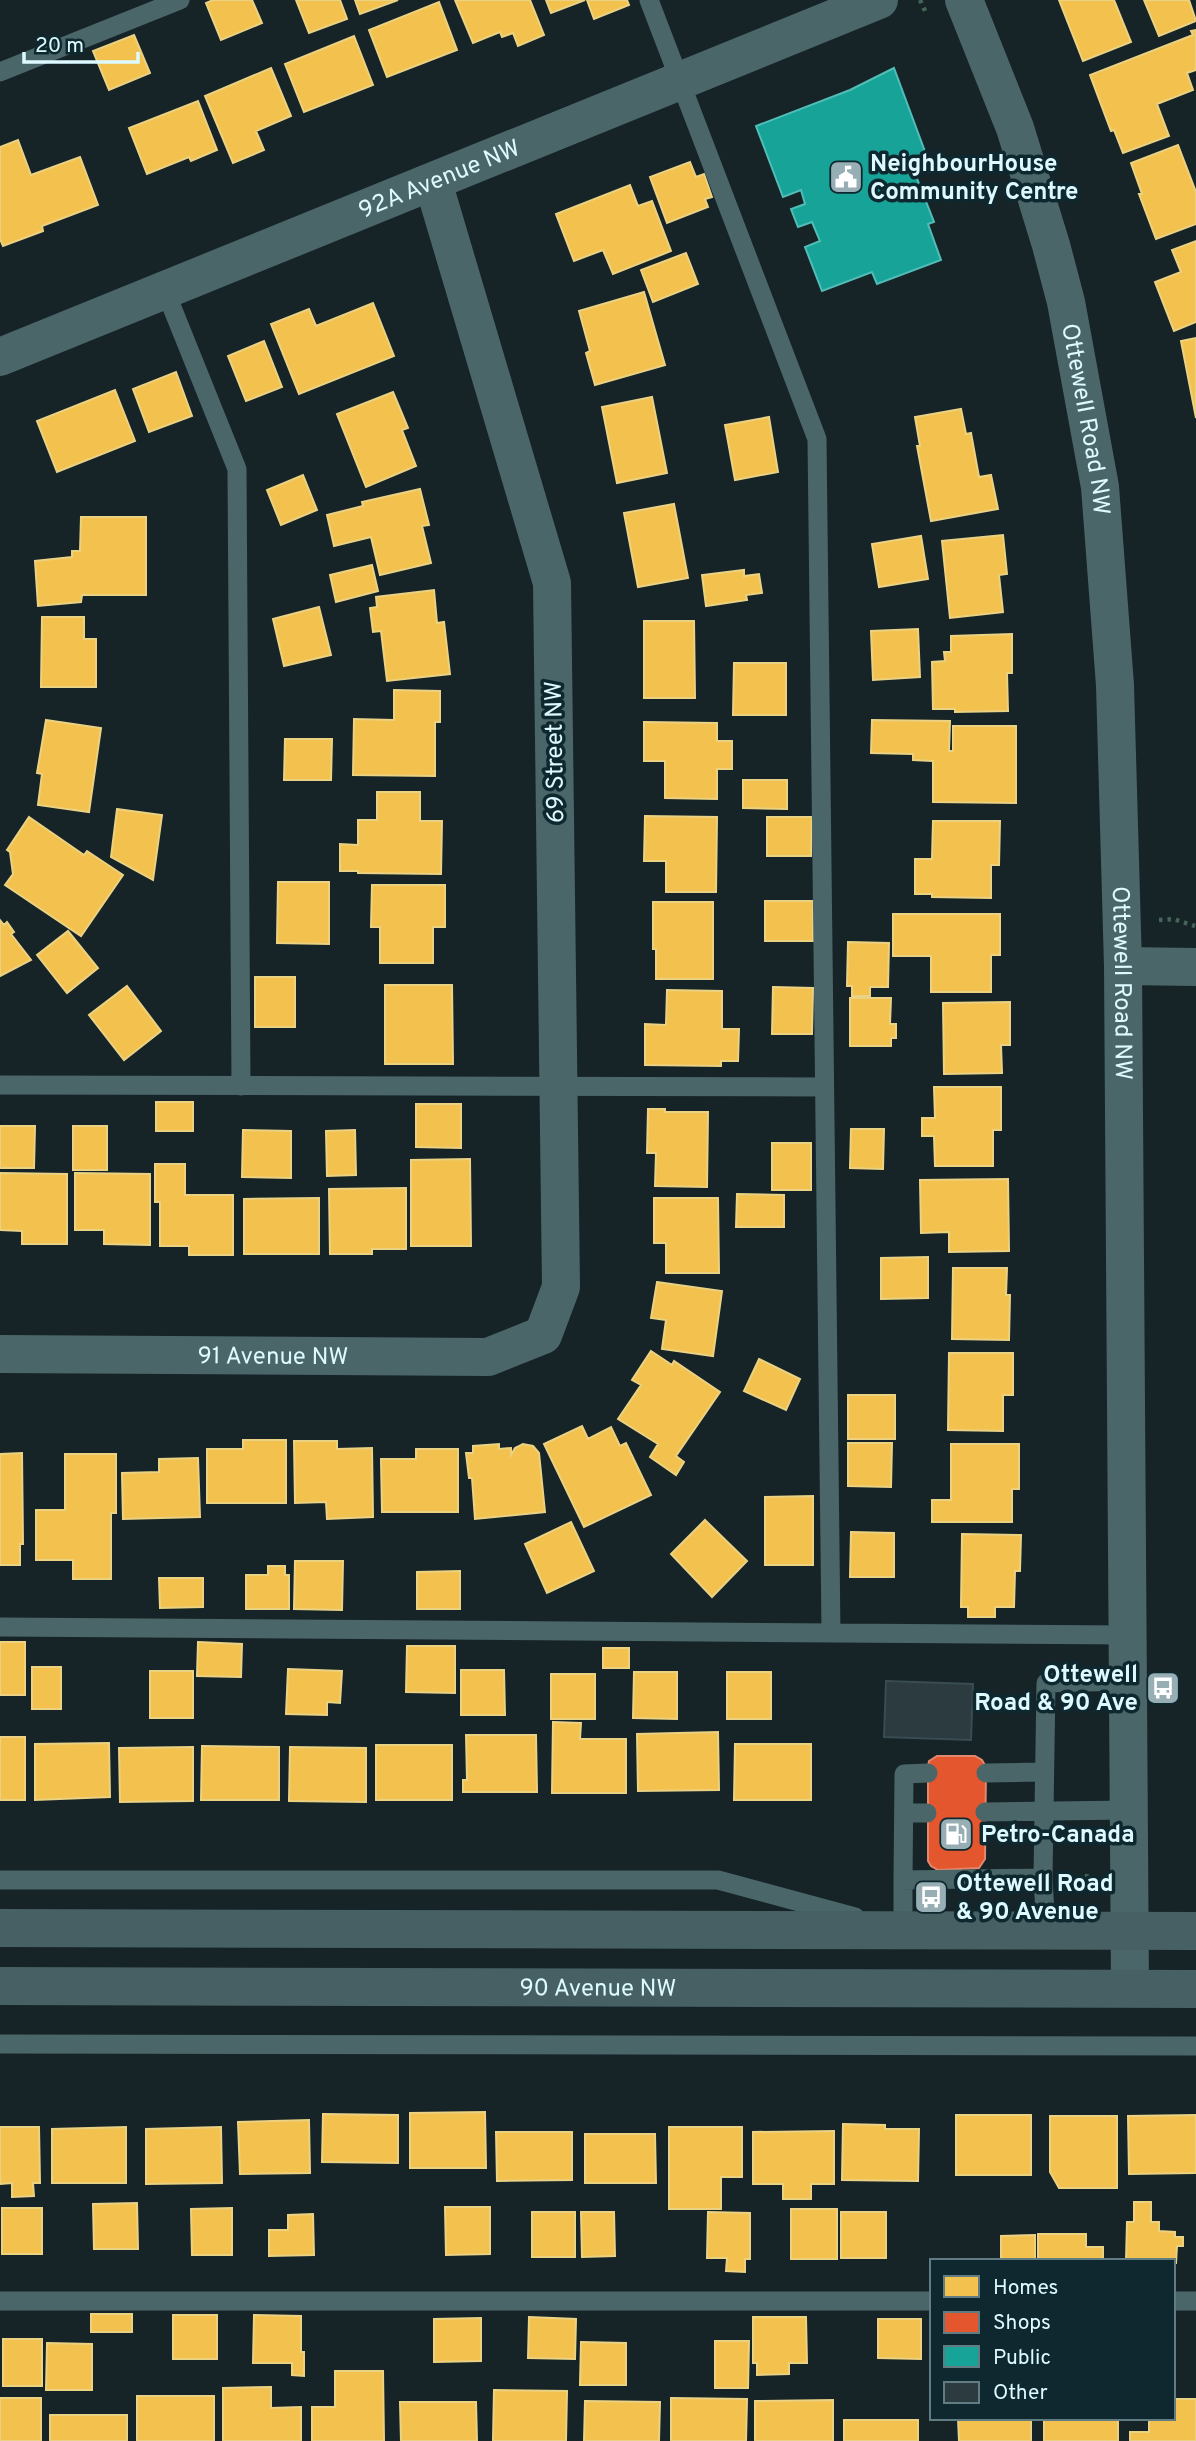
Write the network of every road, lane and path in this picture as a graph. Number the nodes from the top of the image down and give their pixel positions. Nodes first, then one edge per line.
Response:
1 (180, 0) edge
2 (649, 0) edge
3 (879, 0) edge
4 (964, 0) edge
5 (0, 72) edge
6 (681, 82) junction
7 (433, 182) junction
8 (165, 290) junction
9 (0, 357) edge
10 (1173, 919) dead end
11 (1196, 926) edge
12 (1123, 967) junction
13 (1196, 967) edge
14 (0, 1085) edge
15 (242, 1086) junction
16 (558, 1087) junction
17 (824, 1087) junction
18 (543, 1335) joint
19 (0, 1354) edge
20 (0, 1627) edge
21 (831, 1633) junction
22 (1129, 1635) junction
23 (1129, 1681) junction
24 (1043, 1772) junction
25 (928, 1773) dead end
26 (986, 1773) dead end
27 (1110, 1811) junction
28 (985, 1812) dead end
29 (1042, 1812) junction
30 (904, 1813) junction
31 (927, 1813) dead end
32 (1043, 1878) junction
33 (903, 1880) junction
34 (0, 1881) edge
35 (1085, 1886) dead end
36 (0, 1928) edge
37 (903, 1931) junction
38 (1046, 1931) junction
39 (1130, 1931) junction
40 (1196, 1931) edge
41 (0, 1986) edge
42 (1130, 1988) junction
43 (1196, 1989) edge
44 (0, 2045) edge
45 (1196, 2046) edge
46 (0, 2301) edge
47 (930, 2301) edge
48 (1175, 2301) edge
49 (1196, 2301) edge

1 - 5 lane
2 - 6 lane
3 - 6 street, 92A Avenue NW
4 - 12 street, Ottewell Road NW
6 - 7 street, 92A Avenue NW
6 - 17 lane
7 - 8 street, 92A Avenue NW
7 - 16 street, 69 Street NW
8 - 9 street, 92A Avenue NW
8 - 15 lane
10 - 11 path
12 - 13 street
12 - 22 street, Ottewell Road NW
14 - 15 lane
15 - 16 lane
16 - 17 lane
16 - 18 street, 69 Street NW
17 - 21 lane
18 - 19 street, 91 Avenue NW
20 - 21 lane
21 - 22 lane
22 - 23 street, Ottewell Road NW
23 - 24 lane
23 - 27 street, Ottewell Road NW
24 - 26 lane
24 - 29 lane
25 - 30 lane
27 - 29 lane
27 - 35 path
27 - 39 street, Ottewell Road NW
28 - 29 lane
29 - 32 lane
30 - 31 lane
30 - 33 lane
32 - 33 lane
32 - 38 lane
33 - 37 lane
34 - 37 lane
36 - 37 main road
37 - 38 main road
38 - 39 main road
39 - 40 main road
39 - 42 street, Ottewell Road NW
41 - 42 main road, 90 Avenue NW
42 - 43 main road, 90 Avenue NW
44 - 45 lane
46 - 47 lane
48 - 49 lane

